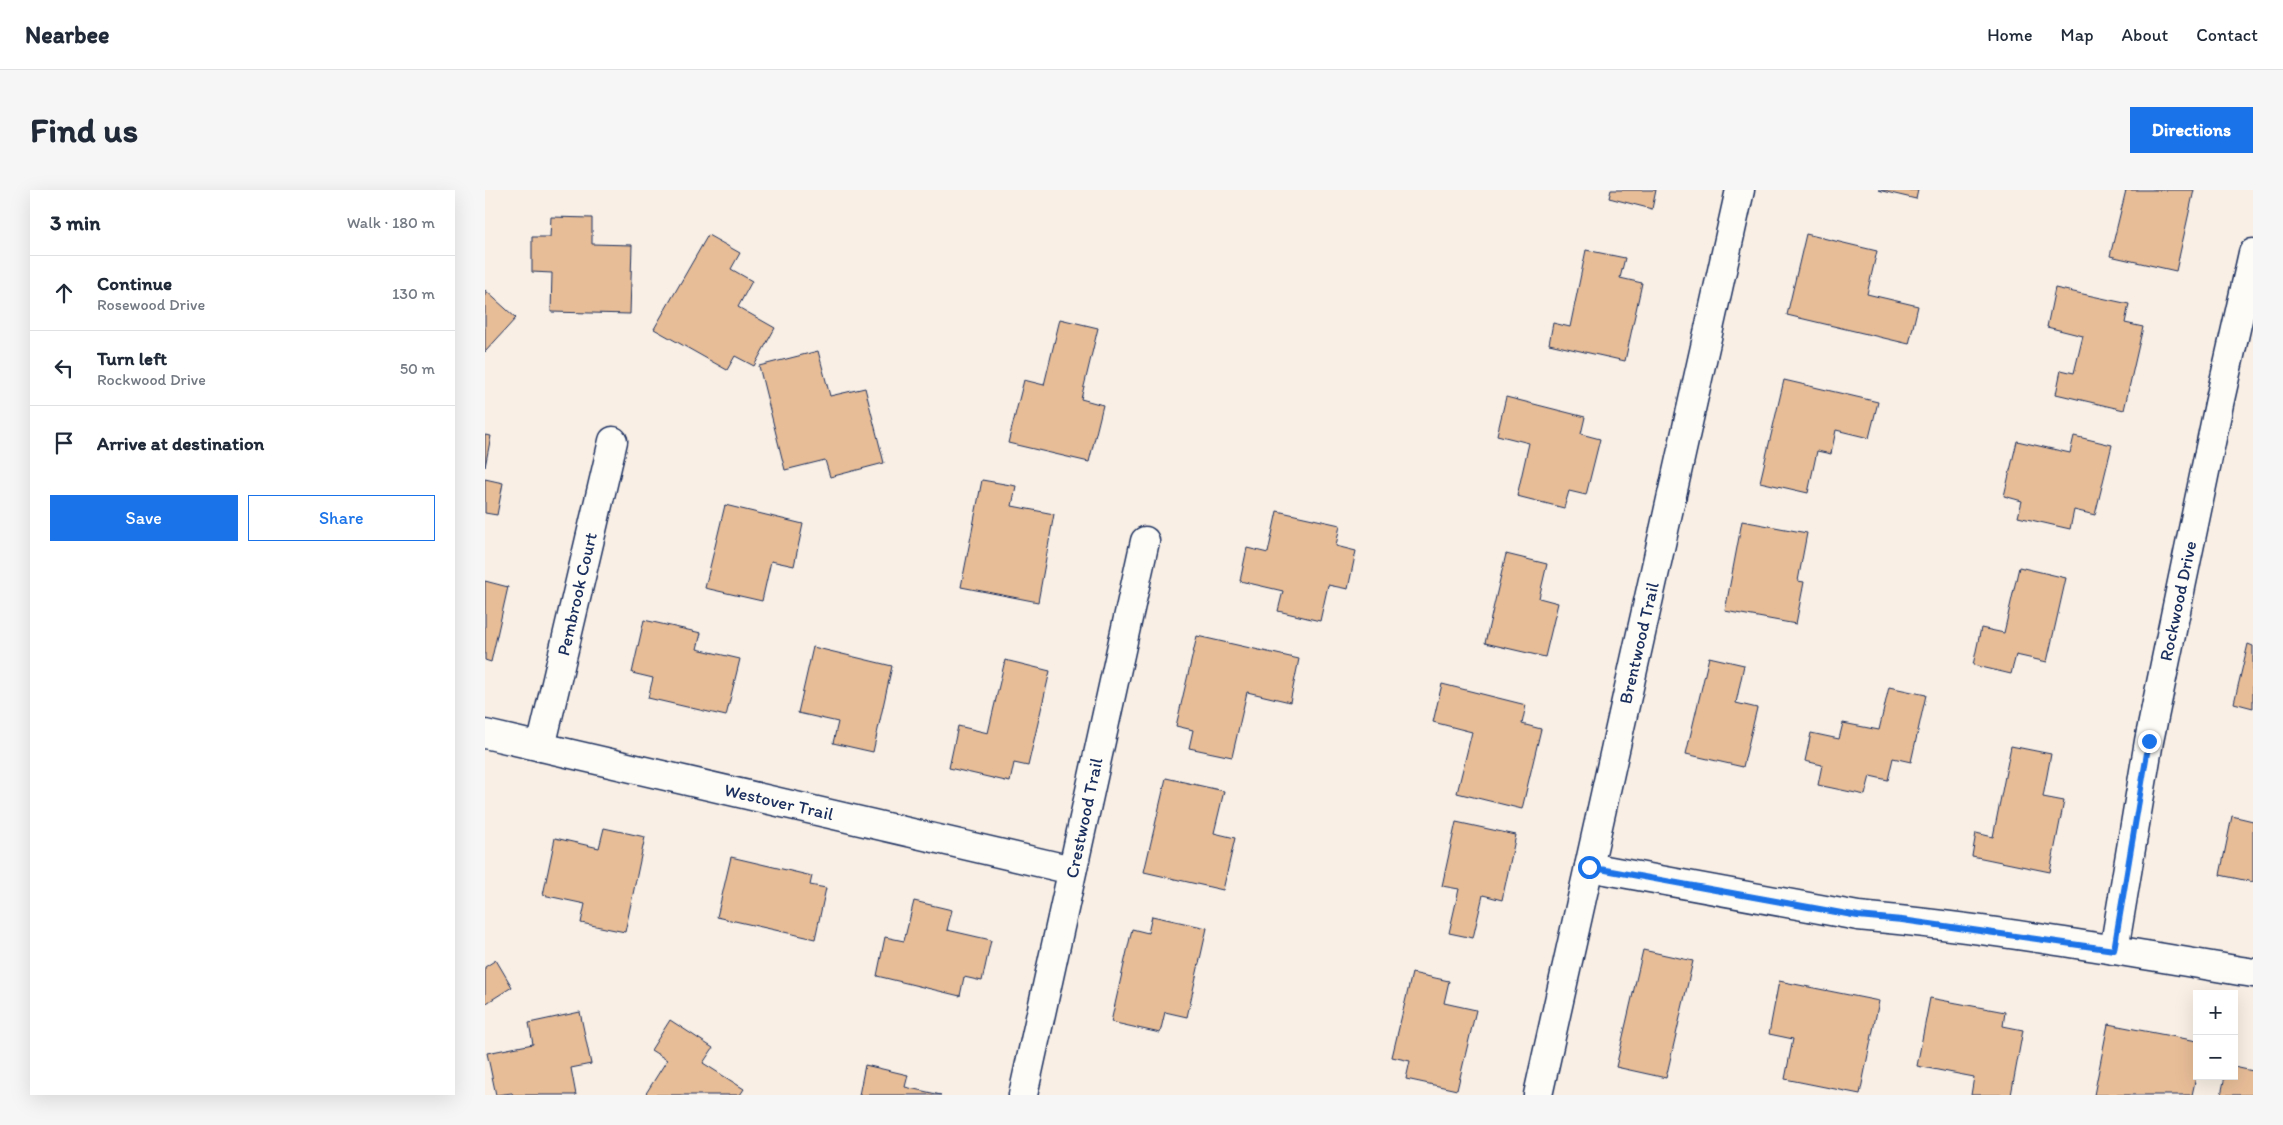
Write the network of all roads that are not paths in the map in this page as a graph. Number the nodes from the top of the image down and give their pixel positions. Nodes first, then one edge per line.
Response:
1 (1740, 190) edge
2 (2253, 253) edge
3 (613, 441) dead end
4 (1145, 541) dead end
5 (485, 734) edge
6 (541, 747) junction
7 (1589, 867) junction
8 (1072, 870) junction
9 (2114, 950) junction
10 (2253, 973) edge
11 (1023, 1095) edge
12 (1538, 1095) edge

1 - 7 street, Brentwood Trail
2 - 9 street, Rockwood Drive
3 - 6 street, Pembrook Court
4 - 8 street, Crestwood Trail
5 - 6 street, Westover Trail
6 - 8 street, Westover Trail
7 - 9 street
7 - 12 street, Brentwood Trail
8 - 11 street, Crestwood Trail
9 - 10 street

